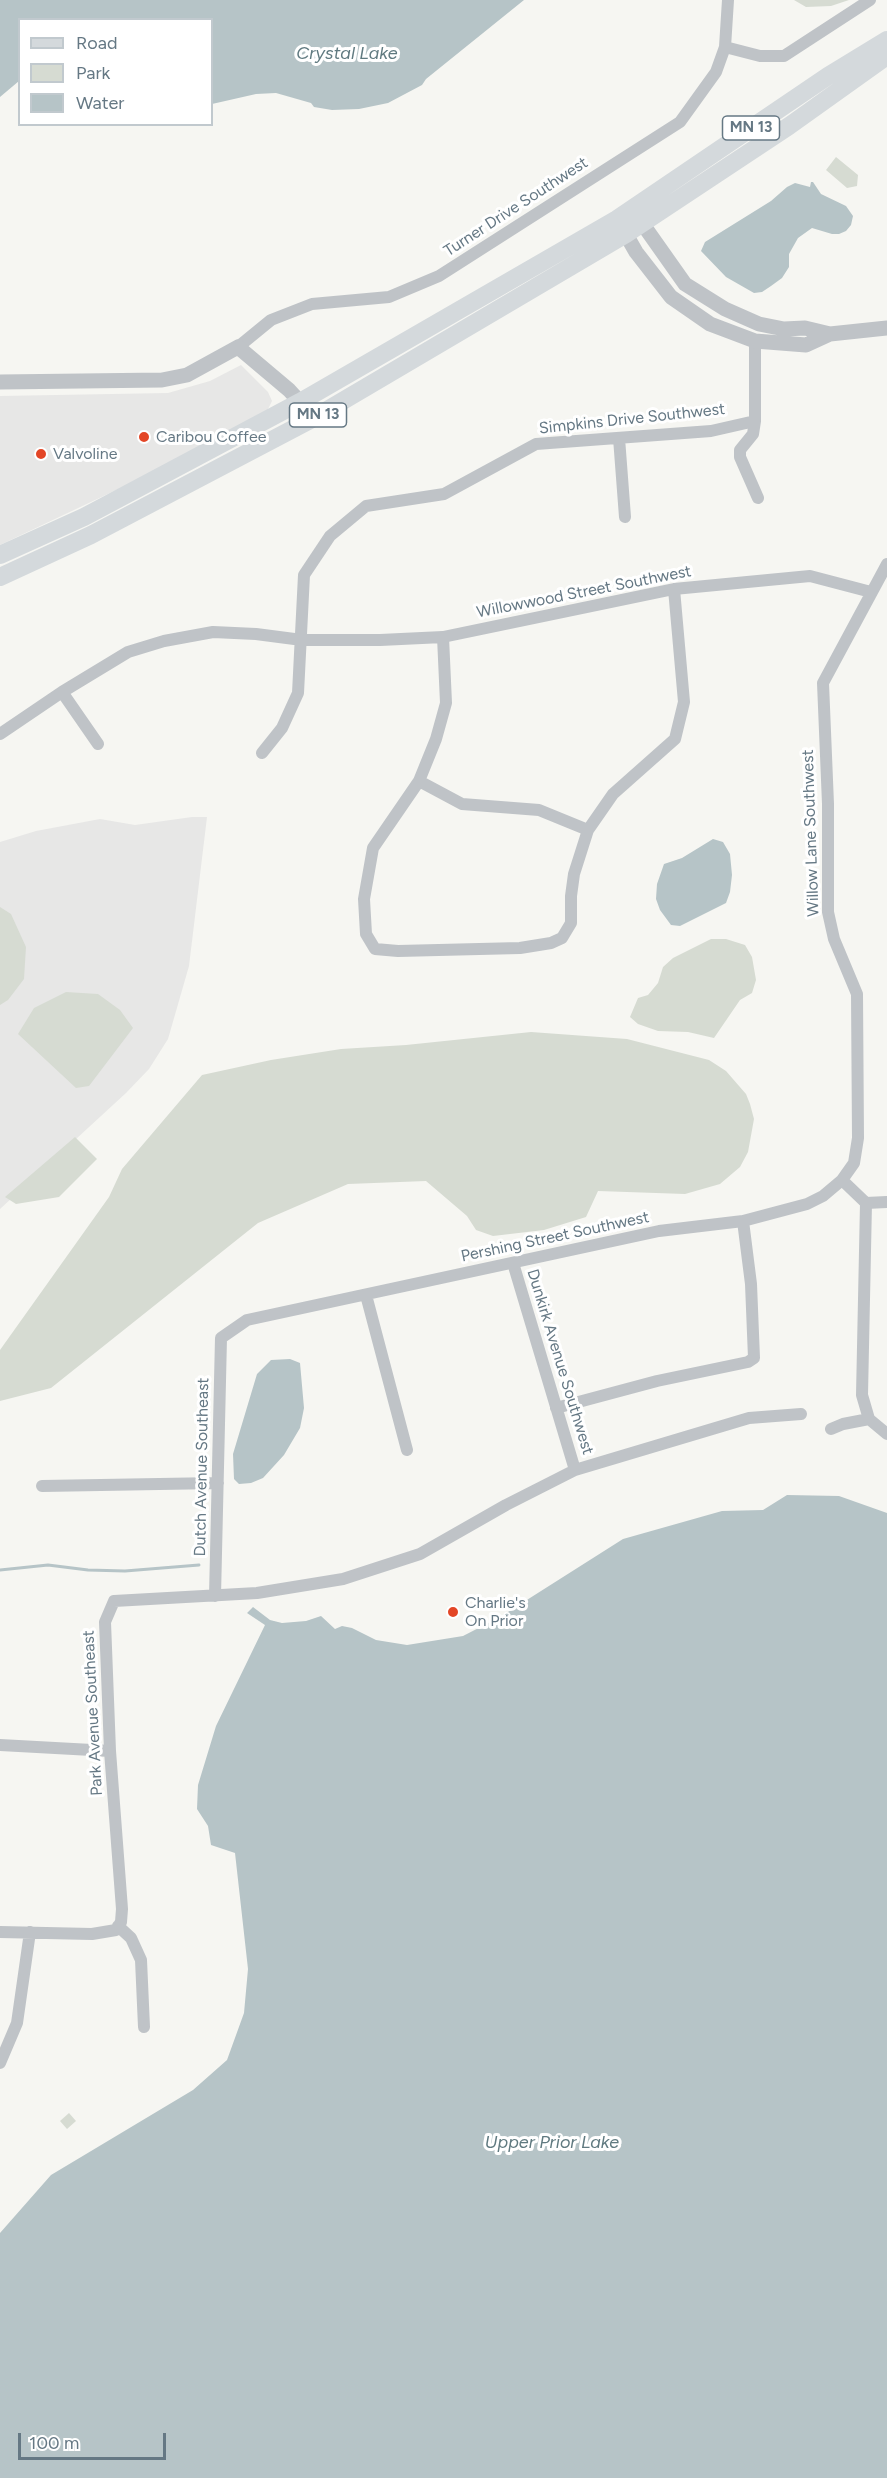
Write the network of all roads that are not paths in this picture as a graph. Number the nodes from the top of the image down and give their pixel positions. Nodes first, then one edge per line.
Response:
1 (728, 0) edge
2 (870, 0) edge
3 (887, 39) edge
4 (725, 47) junction
5 (887, 56) edge
6 (629, 221) junction
7 (887, 328) edge
8 (830, 334) junction
9 (755, 341) junction
10 (238, 347) junction
11 (0, 382) edge
12 (300, 402) junction
13 (755, 421) junction
14 (619, 438) junction
15 (758, 498) dead end
16 (625, 516) dead end
17 (0, 555) edge
18 (887, 564) edge
19 (0, 577) edge
20 (674, 589) junction
21 (871, 592) junction
22 (444, 637) junction
23 (302, 640) junction
24 (62, 692) junction
25 (0, 734) edge
26 (98, 744) dead end
27 (261, 753) dead end
28 (419, 781) junction
29 (588, 830) junction
30 (842, 1180) junction
31 (887, 1202) edge
32 (866, 1203) junction
33 (743, 1221) junction
34 (513, 1263) junction
35 (366, 1295) junction
36 (221, 1338) joint
37 (556, 1408) junction
38 (801, 1414) dead end
39 (869, 1419) junction
40 (831, 1429) dead end
41 (887, 1434) edge
42 (407, 1450) dead end
43 (575, 1470) junction
44 (218, 1483) junction
45 (42, 1486) dead end
46 (215, 1596) junction
47 (0, 1745) edge
48 (110, 1751) junction
49 (117, 1928) junction
50 (0, 1932) edge
51 (30, 1932) junction
52 (144, 2027) dead end
53 (0, 2063) edge

1 - 4 street, Turner Drive Southwest
2 - 4 street
3 - 6 main road, MN 13
4 - 10 street, Turner Drive Southwest
5 - 6 main road, MN 13
6 - 8 street
6 - 9 street
6 - 12 main road, MN 13
6 - 19 main road, MN 13
7 - 8 street
8 - 9 street
9 - 13 street
10 - 11 street
10 - 12 street
12 - 17 main road, MN 13
13 - 14 street, Simpkins Drive Southwest
13 - 15 street
14 - 16 street
14 - 23 street, Simpkins Drive Southwest
18 - 21 street, Willow Lane Southwest
20 - 21 street, Willowwood Street Southwest
20 - 22 street, Willowwood Street Southwest
20 - 29 street
21 - 30 street, Willow Lane Southwest
22 - 23 street, Willowwood Street Southwest
22 - 28 street
23 - 24 street, Willowwood Street Southwest
23 - 27 street, Simpkins Drive Southwest
24 - 25 street, Willowwood Street Southwest
24 - 26 street
28 - 29 street
28 - 29 street
30 - 32 street
30 - 33 street, Pershing Street Southwest
31 - 32 street
32 - 39 street
33 - 34 street, Pershing Street Southwest
33 - 37 street
34 - 35 street, Pershing Street Southwest
34 - 37 street, Dunkirk Avenue Southwest
35 - 36 street, Pershing Street Southwest
35 - 42 street
36 - 44 street, Dutch Avenue Southeast
37 - 43 street, Dunkirk Avenue Southwest
38 - 43 street
39 - 40 street
39 - 41 street
43 - 46 street
44 - 45 street
44 - 46 street, Dutch Avenue Southeast
46 - 48 street, Park Avenue Southeast
47 - 48 street
48 - 49 street, Park Avenue Southeast
49 - 51 street
49 - 52 street
50 - 51 street
51 - 53 street

